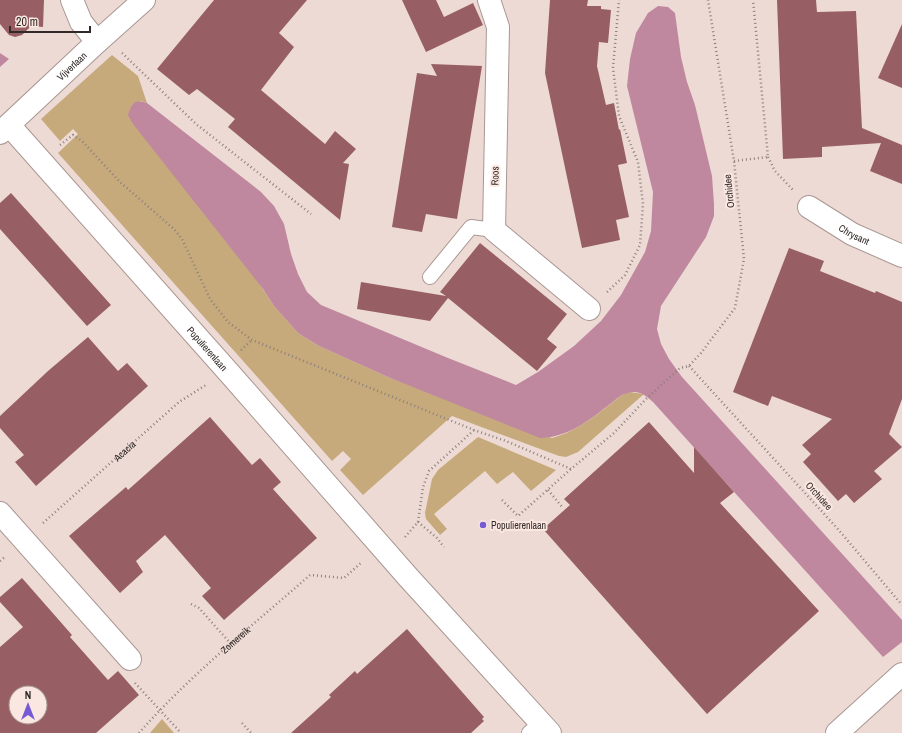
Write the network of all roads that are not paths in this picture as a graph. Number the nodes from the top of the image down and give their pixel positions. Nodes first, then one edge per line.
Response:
1 (72, 0) edge
2 (144, 0) edge
3 (489, 0) edge
4 (100, 39) junction
5 (4, 129) edge
6 (809, 207) road end
7 (494, 230) junction
8 (902, 256) edge
9 (430, 276) dead end
10 (589, 309) road end
11 (0, 513) edge
12 (130, 659) road end
13 (902, 674) edge
14 (540, 730) edge
15 (837, 733) edge

1 - 4 street
2 - 4 street, Vijverlaan
3 - 7 street, Roos
4 - 5 street, Vijverlaan
5 - 14 street, Populierenlaan
6 - 8 street, Chrysant
7 - 9 lane
7 - 10 street
11 - 12 street
13 - 15 street

